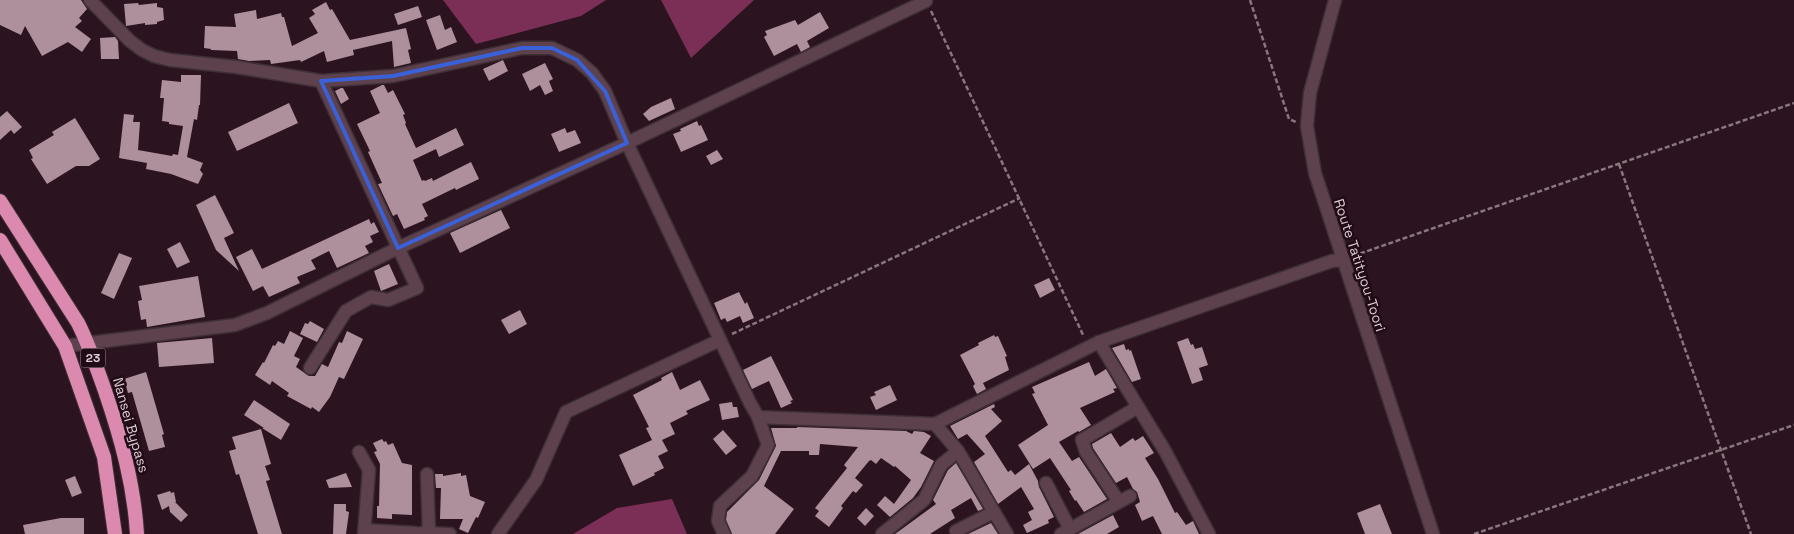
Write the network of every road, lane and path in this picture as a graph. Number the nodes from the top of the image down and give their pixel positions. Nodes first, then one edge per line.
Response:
1 (90, 0) edge
2 (1250, 0) edge
3 (1335, 0) edge
4 (926, 1) edge
5 (321, 81) junction
6 (1794, 103) edge
7 (1307, 126) junction
8 (627, 143) junction
9 (1620, 164) junction
10 (1020, 198) junction
11 (0, 201) edge
12 (0, 240) edge
13 (398, 248) junction
14 (1342, 260) junction
15 (720, 340) junction
16 (88, 344) junction
17 (1094, 345) junction
18 (65, 346) junction
19 (310, 368) dead end
20 (1138, 407) junction
21 (758, 417) junction
22 (935, 424) junction
23 (1794, 424) edge
24 (1722, 449) junction
25 (958, 451) junction
26 (359, 452) dead end
27 (427, 474) dead end
28 (1046, 483) dead end
29 (994, 512) junction
30 (956, 530) dead end
31 (1066, 531) edge
32 (364, 532) edge
33 (420, 533) edge
34 (115, 534) edge
35 (137, 534) edge
36 (450, 534) edge
37 (498, 534) edge
38 (724, 534) edge
39 (882, 534) edge
40 (1007, 534) edge
41 (1209, 534) edge
42 (1433, 534) edge
43 (1474, 534) edge
44 (1751, 534) edge

1 - 5 street
2 - 7 path
3 - 7 street, Route Tatityou-Toori
4 - 8 street
4 - 10 path
5 - 8 street
5 - 13 street
6 - 9 path
7 - 14 street, Route Tatityou-Toori
8 - 13 street
8 - 15 street
9 - 14 path
9 - 24 path
10 - 15 path
10 - 17 path
11 - 16 highway, Nansei Bypass / 23
12 - 18 highway, 23
13 - 16 street
13 - 19 street
14 - 17 street
14 - 42 street, Route Tatityou-Toori
15 - 21 street
15 - 37 street
16 - 18 street
16 - 35 highway, Nansei Bypass / 23
17 - 20 street
17 - 22 street
18 - 34 highway, 23
20 - 31 street
20 - 41 street
21 - 22 street
21 - 38 street
22 - 25 street
23 - 24 path
24 - 43 path
24 - 44 path
25 - 29 street
25 - 39 street
26 - 32 street
27 - 33 street
28 - 31 street
29 - 30 street
29 - 40 street
32 - 33 street
33 - 36 street

